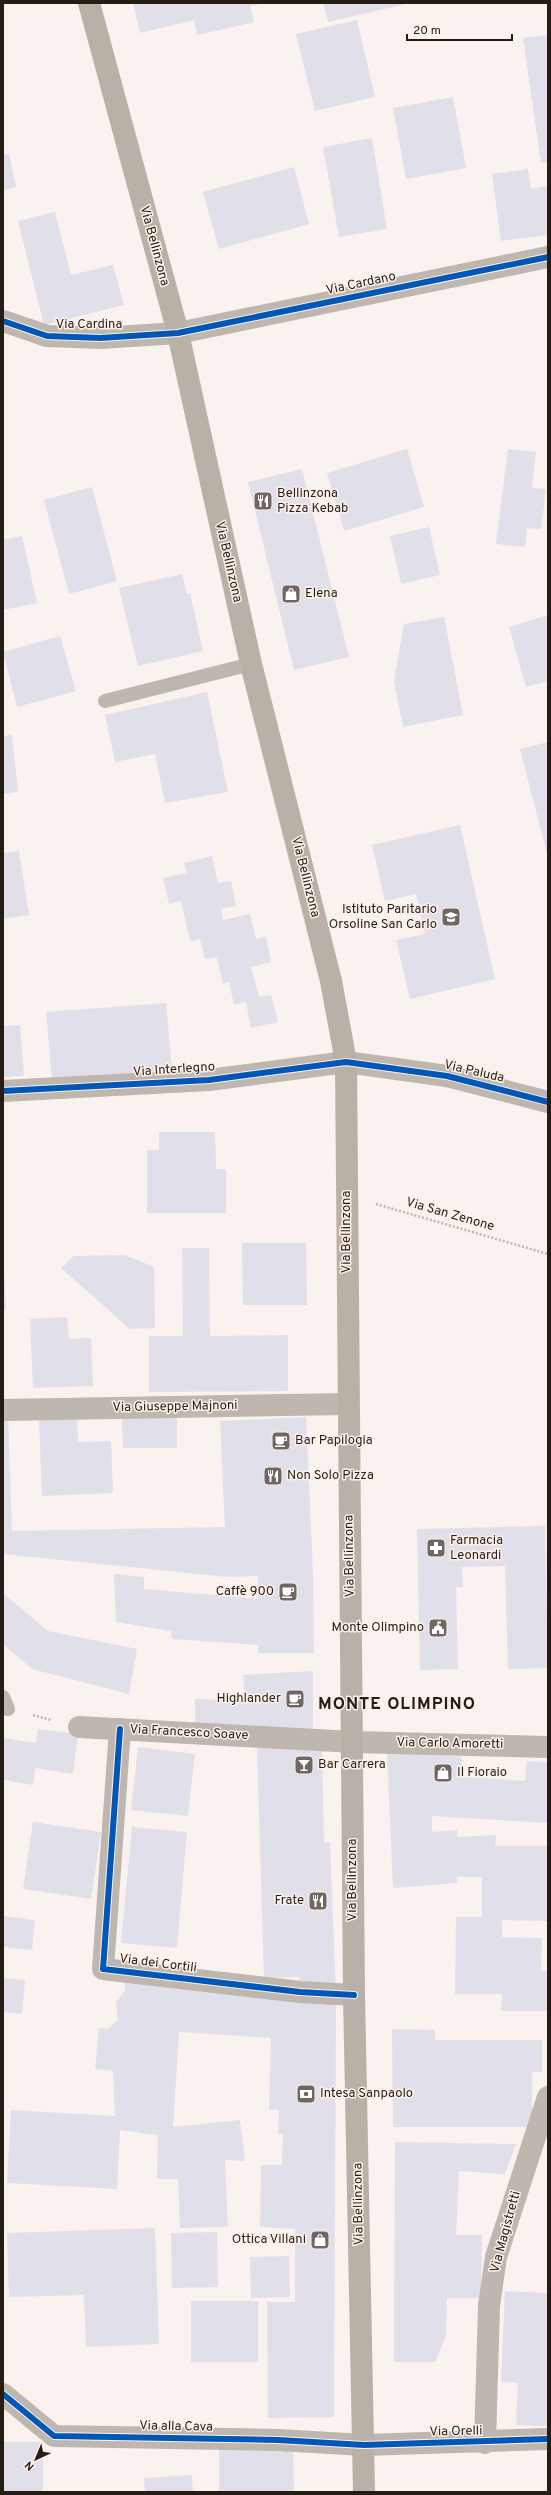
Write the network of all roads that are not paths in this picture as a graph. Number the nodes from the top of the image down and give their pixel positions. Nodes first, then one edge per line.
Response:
1 (89, 3) edge
2 (548, 257) edge
3 (3, 321) edge
4 (178, 333) junction
5 (251, 664) junction
6 (105, 700) dead end
7 (346, 1062) junction
8 (3, 1091) edge
9 (548, 1102) edge
10 (348, 1404) junction
11 (3, 1410) edge
12 (79, 1727) road end
13 (120, 1729) junction
14 (353, 1742) junction
15 (548, 1747) edge
16 (354, 1996) junction
17 (548, 2097) edge
18 (3, 2394) edge
19 (548, 2439) edge
20 (485, 2443) junction
21 (364, 2445) junction
22 (364, 2492) edge

1 - 4 main road, Via Bellinzona
2 - 4 street, Via Cardano
3 - 4 street, Via Cardina
4 - 5 main road, Via Bellinzona
5 - 6 lane
5 - 7 main road, Via Bellinzona
7 - 8 street, Via Interlegno
7 - 9 street, Via Paluda
7 - 10 main road, Via Bellinzona
10 - 11 street, Via Giuseppe Majnoni
10 - 14 main road, Via Bellinzona
12 - 13 street, Via Francesco Soave
13 - 14 street, Via Francesco Soave
13 - 16 street, Via dei Cortili
14 - 15 street, Via Carlo Amoretti
14 - 16 main road, Via Bellinzona
16 - 21 main road, Via Bellinzona
17 - 20 street, Via Magistretti
18 - 21 street, Via alla Cava
19 - 20 street, Via Orelli
20 - 21 street, Via Orelli
21 - 22 main road, Via Bellinzona

